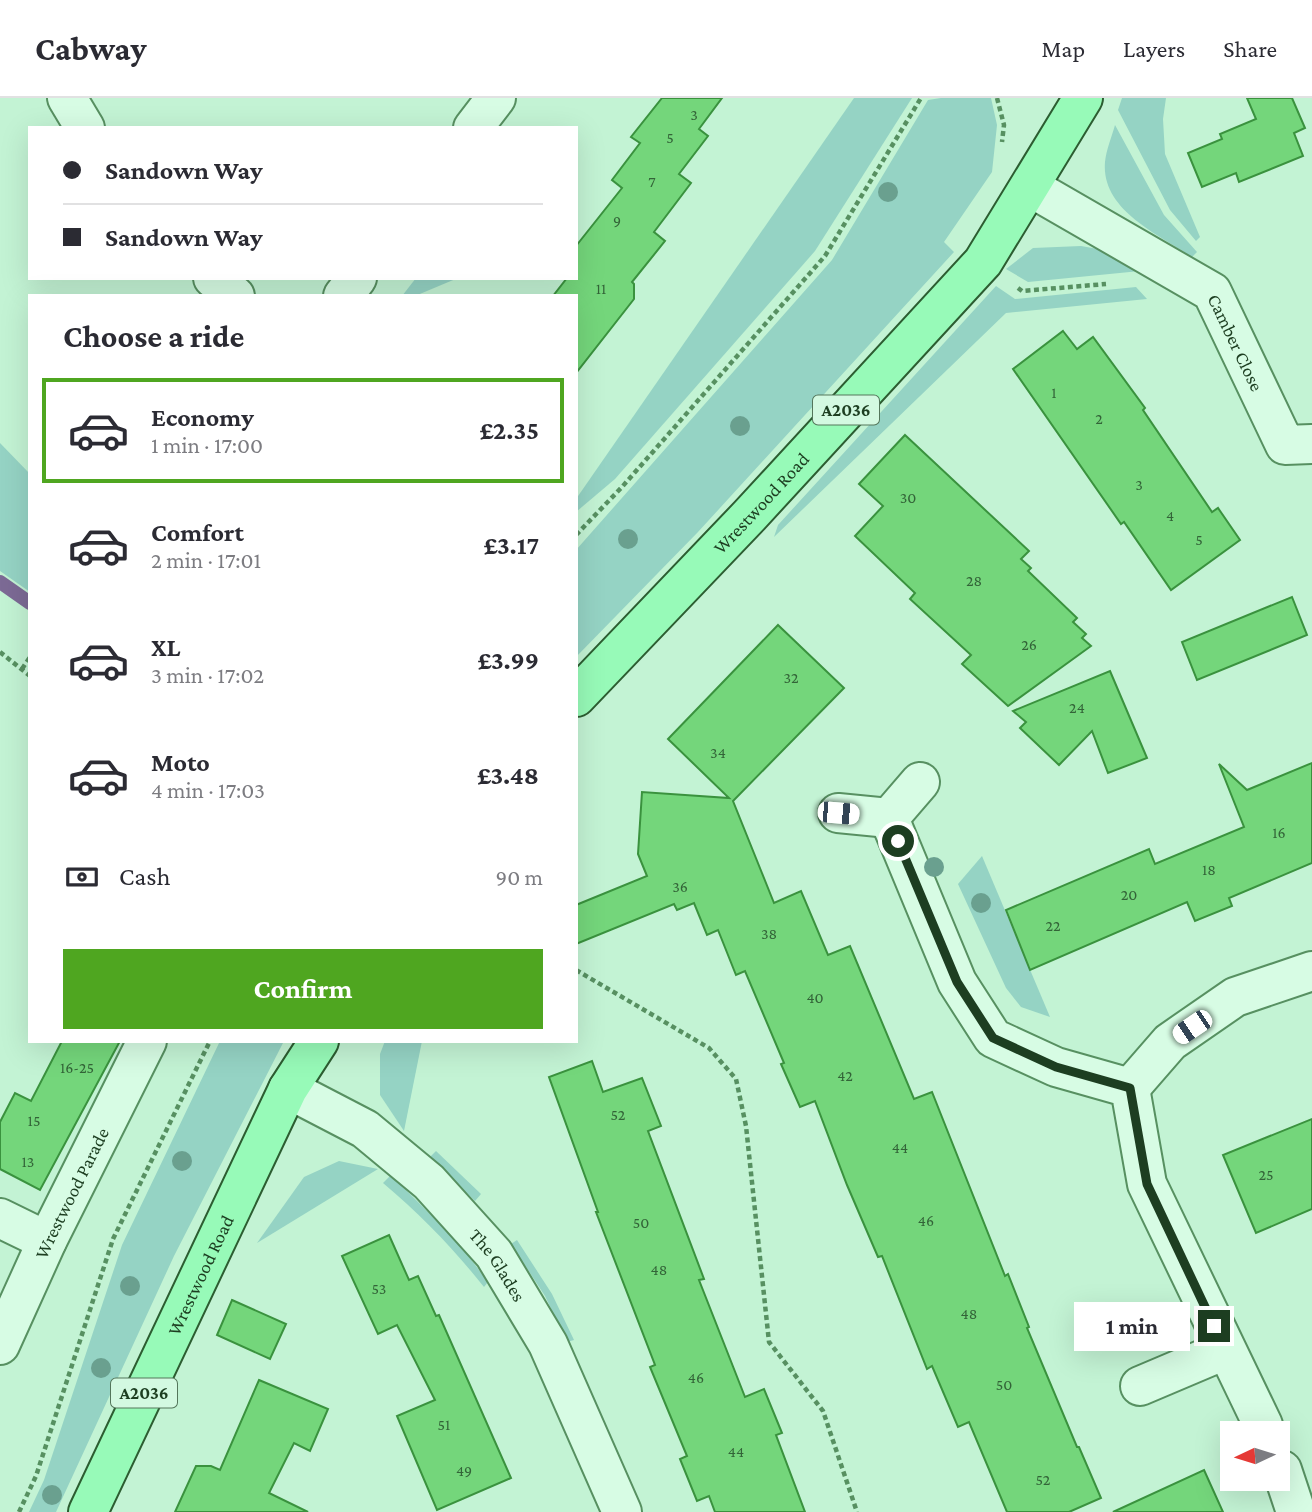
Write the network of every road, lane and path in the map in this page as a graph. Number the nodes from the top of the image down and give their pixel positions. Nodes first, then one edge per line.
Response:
1 (67, 98) edge
2 (496, 98) edge
3 (921, 98) edge
4 (1083, 98) edge
5 (84, 126) edge
6 (475, 126) edge
7 (1030, 187) junction
8 (215, 280) edge
9 (355, 280) edge
10 (233, 294) edge
11 (345, 294) edge
12 (1312, 444) edge
13 (578, 533) edge
14 (0, 652) edge
15 (28, 660) edge
16 (22, 669) junction
17 (28, 674) edge
18 (578, 695) edge
19 (920, 782) dead end
20 (838, 813) dead end
21 (889, 818) junction
22 (578, 971) edge
23 (1312, 971) edge
24 (146, 1043) edge
25 (209, 1043) edge
26 (318, 1043) edge
27 (1130, 1088) junction
28 (288, 1089) junction
29 (0, 1217) edge
30 (47, 1241) junction
31 (0, 1346) edge
32 (1225, 1350) junction
33 (1140, 1386) dead end
34 (1261, 1421) edge
35 (1289, 1491) edge
36 (19, 1512) edge
37 (88, 1512) edge
38 (622, 1512) edge
39 (857, 1512) edge
40 (1296, 1512) edge

1 - 5 street
2 - 6 street
3 - 13 path
4 - 7 main road, Wrestwood Road / A2036
7 - 12 street, Camber Close
7 - 18 main road, Wrestwood Road / A2036
8 - 10 street
9 - 11 street
14 - 16 path
15 - 16 path
16 - 17 path
19 - 21 street
20 - 21 street
21 - 27 street
22 - 39 path
23 - 27 street
24 - 30 street, Wrestwood Parade
25 - 36 path
26 - 28 main road, Wrestwood Road / A2036
27 - 32 street
28 - 37 main road, Wrestwood Road / A2036
28 - 38 street, The Glades
29 - 30 street
30 - 31 street, Wrestwood Parade
32 - 33 street
32 - 34 street
35 - 40 street

